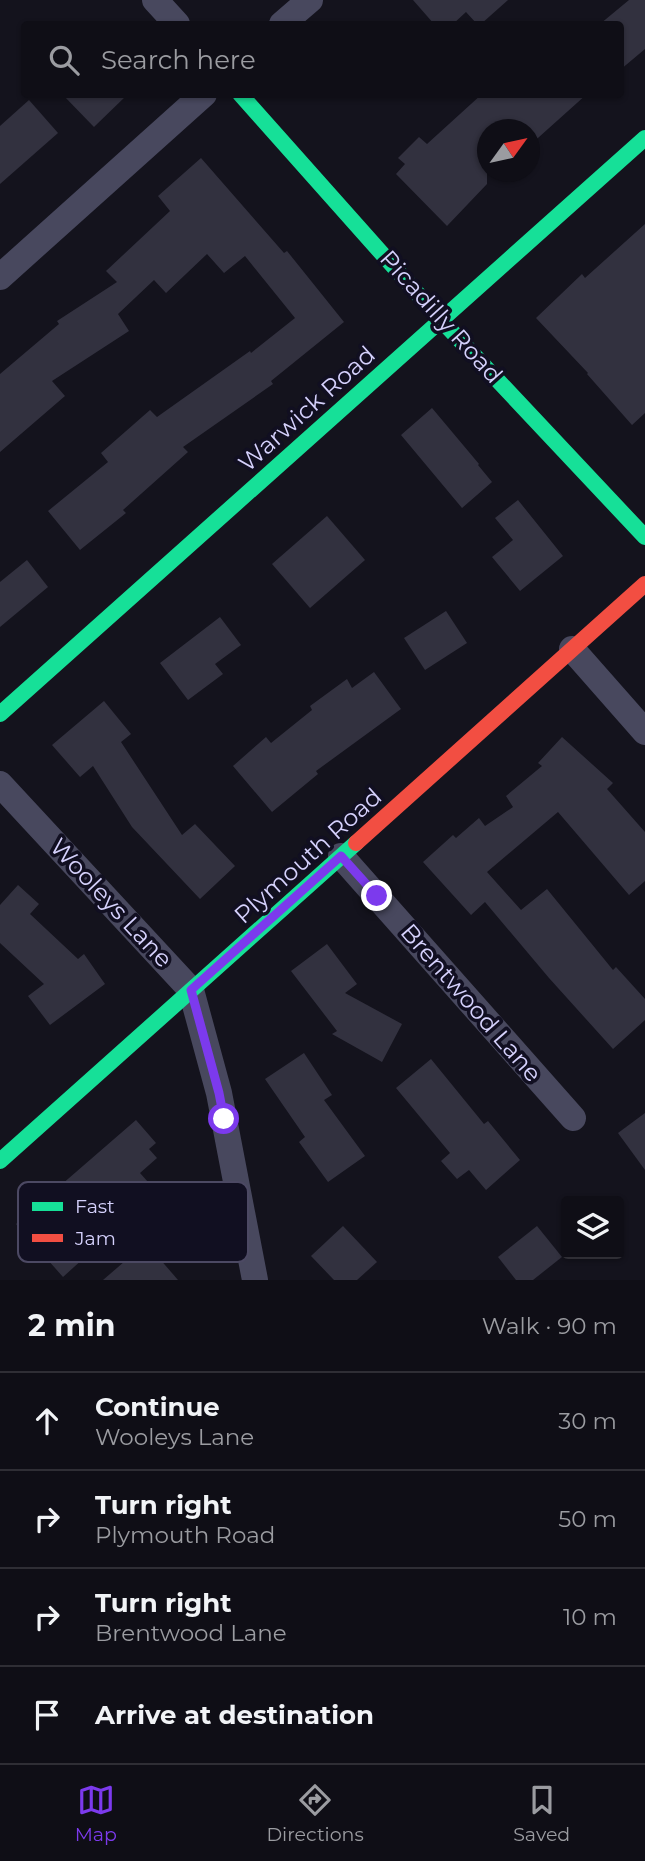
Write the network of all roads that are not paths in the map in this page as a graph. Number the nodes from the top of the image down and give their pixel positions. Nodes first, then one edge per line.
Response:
1 (155, 0) edge
2 (310, 0) edge
3 (174, 21) edge
4 (286, 21) edge
5 (200, 98) edge
6 (244, 98) edge
7 (645, 138) edge
8 (0, 277) edge
9 (441, 320) junction
10 (645, 537) edge
11 (645, 584) edge
12 (572, 649) junction
13 (0, 714) edge
14 (645, 732) edge
15 (0, 783) edge
16 (341, 856) junction
17 (191, 990) junction
18 (573, 1118) dead end
19 (0, 1161) edge
20 (236, 1182) edge
21 (248, 1244) edge
22 (255, 1280) edge

1 - 3 street
2 - 4 street
5 - 8 street
6 - 9 street, Picadilly Road
7 - 9 street, Warwick Road
9 - 10 street, Picadilly Road
9 - 13 street, Warwick Road
11 - 12 street, Plymouth Road
12 - 14 street
12 - 16 street, Plymouth Road
15 - 17 street, Wooleys Lane
16 - 17 street, Plymouth Road
16 - 18 street, Brentwood Lane
17 - 19 street, Plymouth Road
17 - 20 street, Wooleys Lane
21 - 22 street, Wooleys Lane

